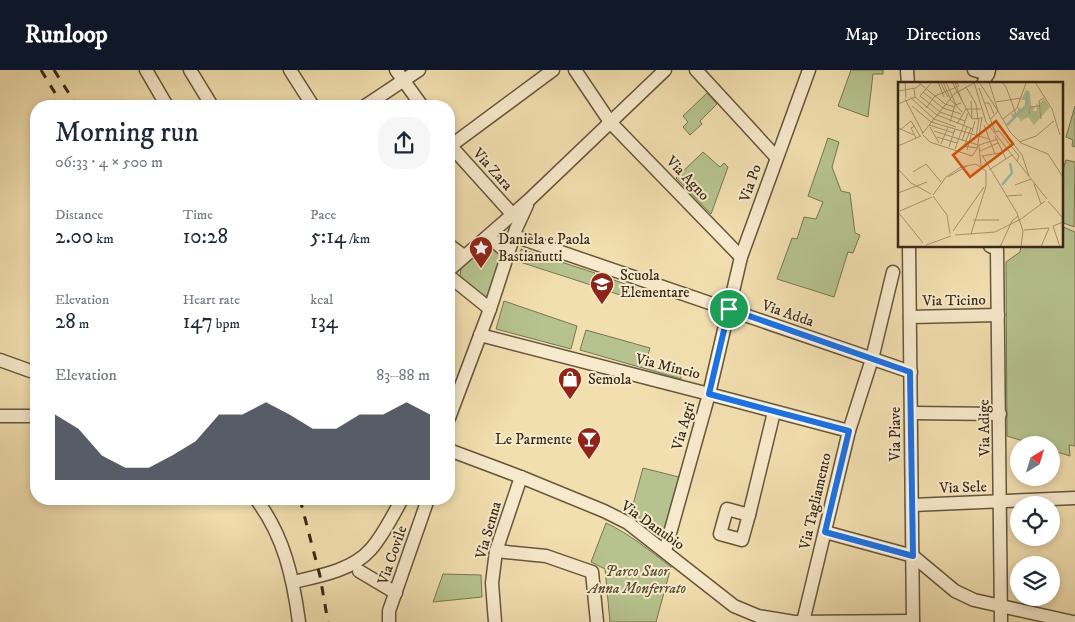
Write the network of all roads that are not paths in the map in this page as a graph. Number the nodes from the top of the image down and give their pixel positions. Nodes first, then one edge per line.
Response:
1 (146, 70) edge
2 (190, 70) edge
3 (290, 70) edge
4 (419, 70) edge
5 (553, 70) edge
6 (665, 70) edge
7 (696, 70) edge
8 (809, 70) edge
9 (974, 70) edge
10 (579, 72) edge
11 (400, 75) edge
12 (987, 76) edge
13 (164, 100) edge
14 (208, 100) edge
15 (309, 100) edge
16 (372, 100) edge
17 (418, 100) edge
18 (610, 122) junction
19 (455, 142) edge
20 (455, 152) edge
21 (776, 157) junction
22 (529, 200) junction
23 (513, 215) junction
24 (488, 236) junction
25 (514, 236) junction
26 (909, 248) edge
27 (993, 248) edge
28 (455, 249) edge
29 (508, 253) junction
30 (464, 256) junction
31 (742, 257) junction
32 (455, 264) edge
33 (893, 272) dead end
34 (455, 281) edge
35 (729, 309) junction
36 (490, 310) junction
37 (998, 315) junction
38 (910, 318) junction
39 (480, 335) junction
40 (872, 359) junction
41 (0, 360) edge
42 (30, 370) edge
43 (910, 372) junction
44 (709, 394) junction
45 (455, 402) edge
46 (774, 412) junction
47 (912, 413) junction
48 (1000, 414) junction
49 (0, 416) edge
50 (30, 416) edge
51 (849, 431) junction
52 (455, 452) edge
53 (521, 477) junction
54 (1075, 498) edge
55 (1001, 503) junction
56 (260, 505) edge
57 (398, 505) edge
58 (426, 505) edge
59 (912, 505) junction
60 (749, 515) dead end
61 (825, 532) junction
62 (496, 551) junction
63 (665, 551) junction
64 (913, 556) junction
65 (359, 570) dead end
66 (293, 582) junction
67 (396, 593) junction
68 (1000, 606) junction
69 (914, 621) edge
70 (299, 622) edge
71 (389, 622) edge
72 (495, 622) edge
73 (597, 622) edge
74 (803, 622) edge
75 (1002, 622) edge
76 (1073, 622) edge

1 - 13 street
2 - 14 street
3 - 15 street
4 - 11 street
5 - 19 street
6 - 18 street
7 - 21 street
8 - 21 street, Via Po
9 - 12 street
10 - 18 street, Via Agno
11 - 16 street
11 - 17 street
18 - 22 street
18 - 31 street, Via Agno
20 - 23 street, Via Zara
21 - 31 street, Via Po
22 - 23 street
22 - 25 street
23 - 24 street
24 - 29 street
24 - 30 street
25 - 29 street
25 - 35 street, Via Adda
26 - 38 street, Via Piave
27 - 37 street, Via Adige
28 - 30 street
29 - 36 street
30 - 32 street
31 - 35 street, Via Po
33 - 40 street, Via Tagliamento
34 - 36 street
35 - 40 street, Via Adda
35 - 44 street, Via Agri
36 - 39 street
37 - 38 street, Via Ticino
37 - 48 street, Via Adige
38 - 43 street, Via Piave
39 - 44 street, Via Mincio
39 - 45 street
40 - 43 street, Via Adda
40 - 51 street, Via Tagliamento
41 - 42 street
43 - 47 street, Via Piave
44 - 46 street, Via Mincio
44 - 63 street, Via Agri
46 - 51 street, Via Mincio
46 - 60 street
47 - 48 street
47 - 59 street, Via Piave
48 - 55 street, Via Adige
49 - 50 street
51 - 61 street, Via Tagliamento
52 - 53 street, Via Danubio
53 - 62 street, Via Senna
53 - 63 street, Via Danubio
54 - 55 street, Via Sele
55 - 59 street, Via Sele
55 - 68 street, Via Adige
56 - 66 street
57 - 66 street
58 - 67 street, Via Covile
59 - 64 street, Via Piave
61 - 64 street
61 - 74 street, Via Tagliamento
62 - 72 street, Via Senna
62 - 73 street
63 - 74 street, Via Danubio
64 - 68 street
64 - 69 street, Via Piave
65 - 67 street
66 - 70 street
67 - 71 street, Via Covile
68 - 75 street, Via Adige
68 - 76 street
69 - 74 street, Via Danubio

